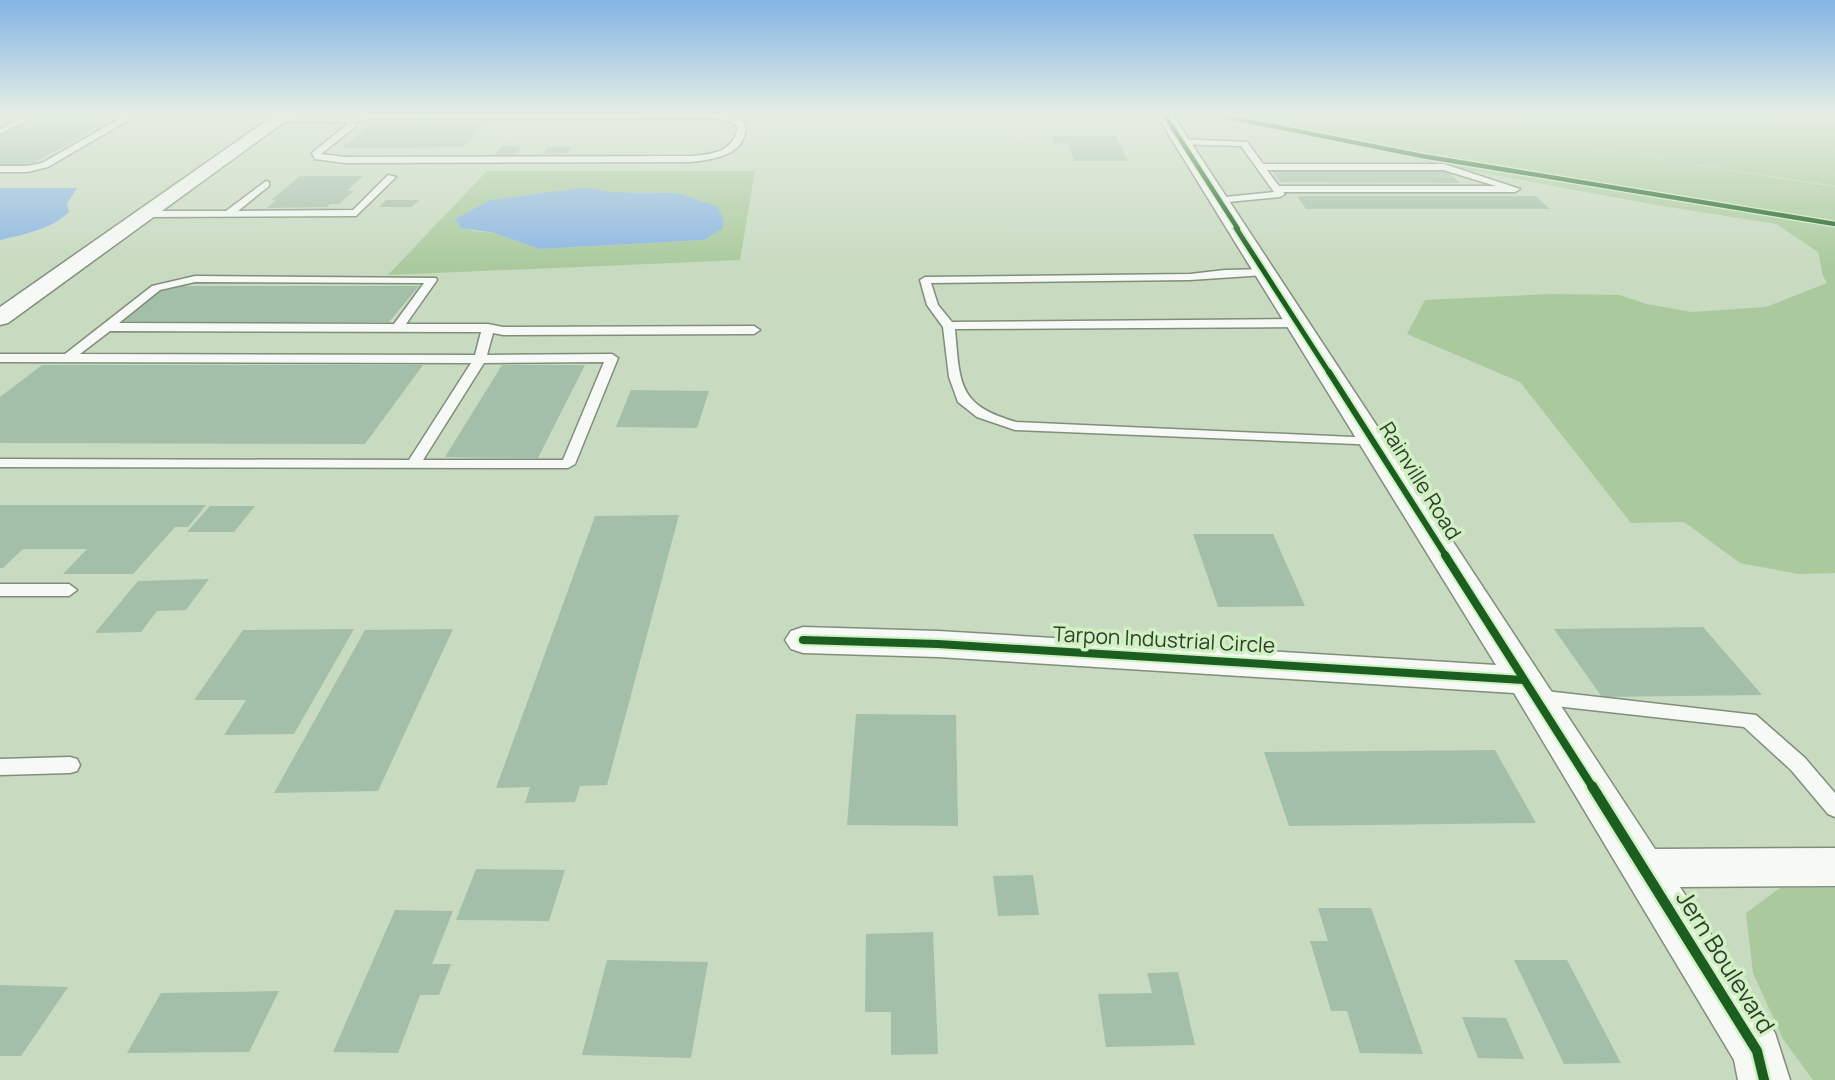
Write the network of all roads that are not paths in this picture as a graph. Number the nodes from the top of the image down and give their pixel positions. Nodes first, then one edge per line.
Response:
1 (46, 164) edge
2 (217, 164) edge
3 (1195, 164) edge
4 (1259, 164) edge
5 (1261, 167) junction
6 (0, 169) edge
7 (391, 177) dead end
8 (266, 184) dead end
9 (1276, 189) junction
10 (1218, 200) junction
11 (147, 214) junction
12 (228, 214) junction
13 (1265, 272) junction
14 (0, 318) edge
15 (1297, 323) junction
16 (949, 326) junction
17 (106, 327) junction
18 (397, 328) junction
19 (488, 328) junction
20 (754, 330) dead end
21 (0, 358) edge
22 (15, 358) junction
23 (68, 358) junction
24 (480, 359) junction
25 (0, 368) edge
26 (1375, 442) junction
27 (0, 463) edge
28 (413, 464) junction
29 (0, 590) edge
30 (69, 590) dead end
31 (803, 639) dead end
32 (1529, 688) junction
33 (69, 765) dead end
34 (0, 767) edge
35 (1835, 808) edge
36 (1835, 867) edge
37 (1644, 868) junction
38 (1763, 1080) edge

1 - 6 lane
2 - 11 street
3 - 10 street, Rainville Road
4 - 5 lane
5 - 9 lane
5 - 9 lane
7 - 12 lane
8 - 12 lane
9 - 10 lane
10 - 13 street, Rainville Road
11 - 12 lane
11 - 14 street
13 - 15 street, Rainville Road
13 - 16 lane
15 - 16 lane
15 - 26 street, Rainville Road
16 - 26 lane
17 - 18 lane
17 - 18 lane
17 - 23 lane
18 - 19 lane
19 - 20 lane
19 - 24 lane
21 - 22 lane
22 - 23 lane
22 - 25 lane
23 - 24 lane
24 - 28 lane
24 - 28 lane
26 - 32 street, Rainville Road
27 - 28 lane
29 - 30 lane
31 - 32 street, Tarpon Industrial Circle
32 - 35 lane
32 - 37 street, Rainville Road
33 - 34 lane
36 - 37 street
37 - 38 street, Jern Boulevard

